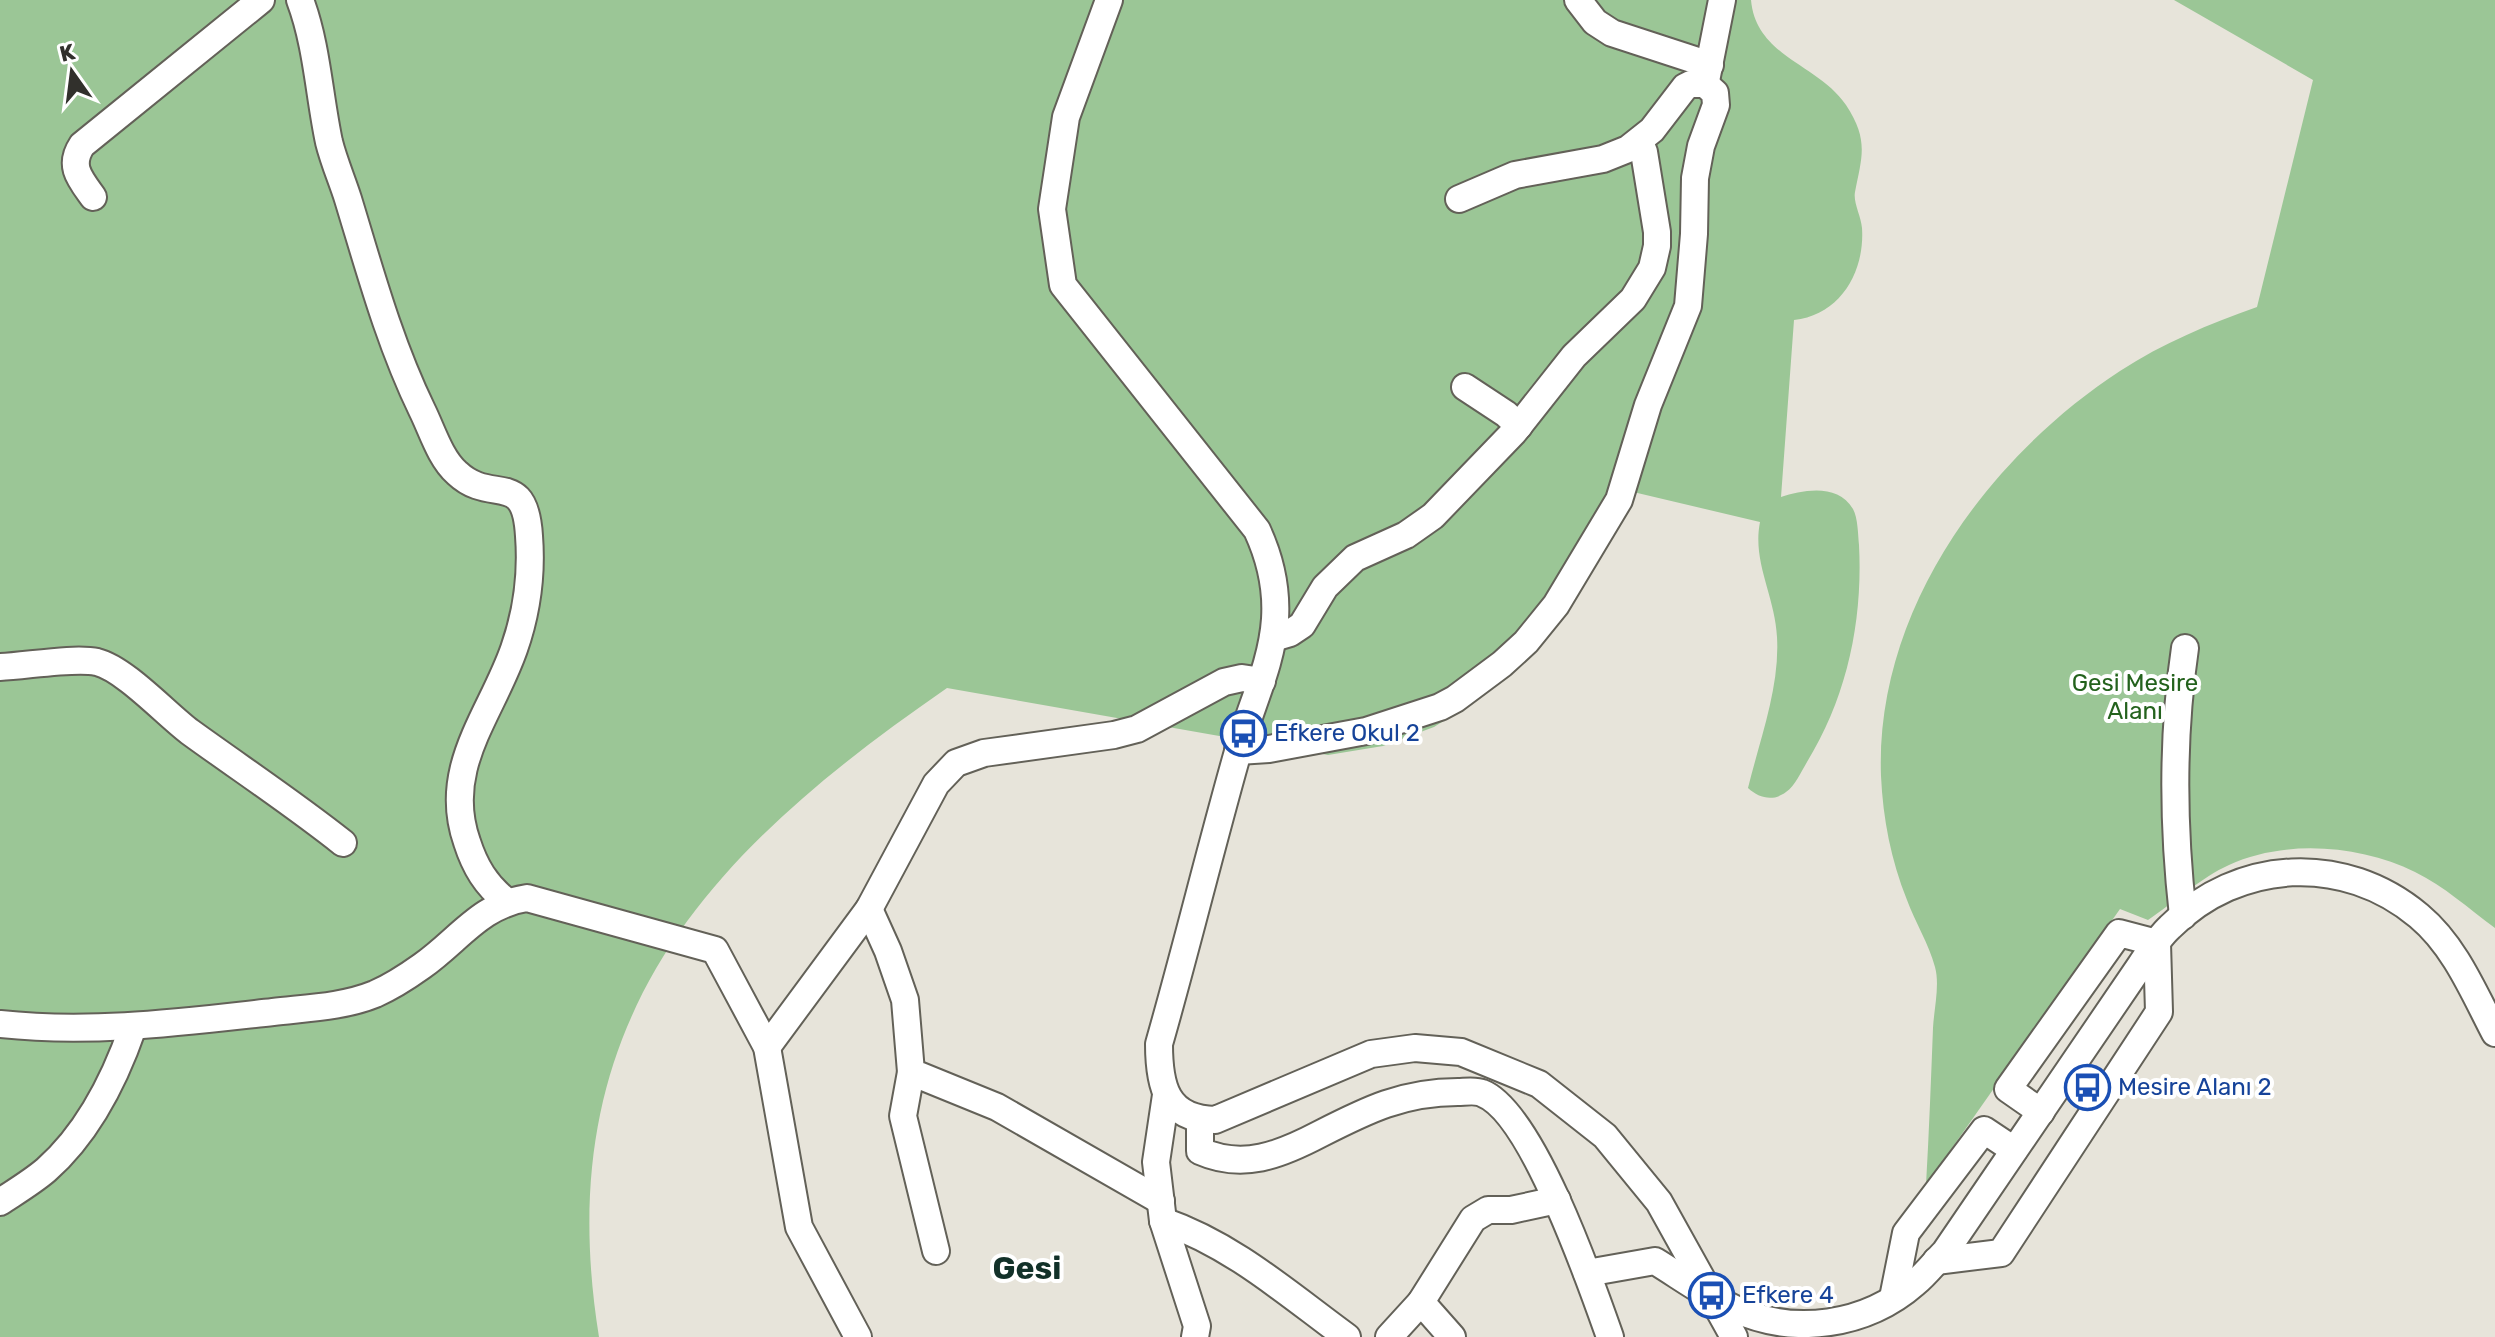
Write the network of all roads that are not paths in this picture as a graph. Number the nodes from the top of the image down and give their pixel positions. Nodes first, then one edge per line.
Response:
1 (261, 0) edge
2 (300, 0) edge
3 (1109, 0) edge
4 (1578, 0) edge
5 (1722, 0) edge
6 (1708, 75) junction
7 (1640, 142) junction
8 (93, 197) dead end
9 (1459, 199) dead end
10 (1465, 387) dead end
11 (1519, 426) junction
12 (1273, 638) junction
13 (2185, 648) dead end
14 (0, 667) edge
15 (1262, 681) junction
16 (1238, 751) junction
17 (343, 843) dead end
18 (506, 901) junction
19 (869, 909) junction
20 (2183, 916) junction
21 (2157, 943) junction
22 (0, 1024) edge
23 (133, 1027) junction
24 (2495, 1033) edge
25 (767, 1047) junction
26 (911, 1072) junction
27 (1166, 1095) junction
28 (2041, 1112) junction
29 (1200, 1119) junction
30 (2014, 1150) junction
31 (1557, 1200) junction
32 (0, 1202) edge
33 (1162, 1211) junction
34 (936, 1251) dead end
35 (1936, 1261) junction
36 (1587, 1273) junction
37 (1711, 1295) junction
38 (1893, 1298) junction
39 (1421, 1302) junction
40 (1198, 1333) edge
41 (1338, 1334) edge
42 (858, 1337) edge
43 (1389, 1337) edge
44 (1452, 1337) edge
45 (1610, 1337) edge
46 (1734, 1337) edge

1 - 8 street
2 - 18 street
3 - 12 street
4 - 6 street
5 - 6 street
6 - 7 street
6 - 16 street
7 - 9 street
7 - 11 street
10 - 11 street
11 - 12 street
12 - 15 street
13 - 20 street
14 - 17 street
15 - 16 street
15 - 19 street
16 - 27 street
18 - 23 street
18 - 25 street
19 - 25 street
19 - 26 street
20 - 21 street
20 - 24 street
21 - 28 street
21 - 28 street
21 - 35 street
22 - 23 street
23 - 32 street
25 - 42 street
26 - 33 street
26 - 34 street
27 - 29 street
27 - 33 street
28 - 30 street
29 - 31 street
29 - 37 street
30 - 35 street
30 - 38 street
31 - 36 street
31 - 39 street
33 - 40 street
33 - 41 street
35 - 38 street
36 - 37 street
36 - 45 street
37 - 38 street
37 - 46 street
39 - 43 street
39 - 44 street

